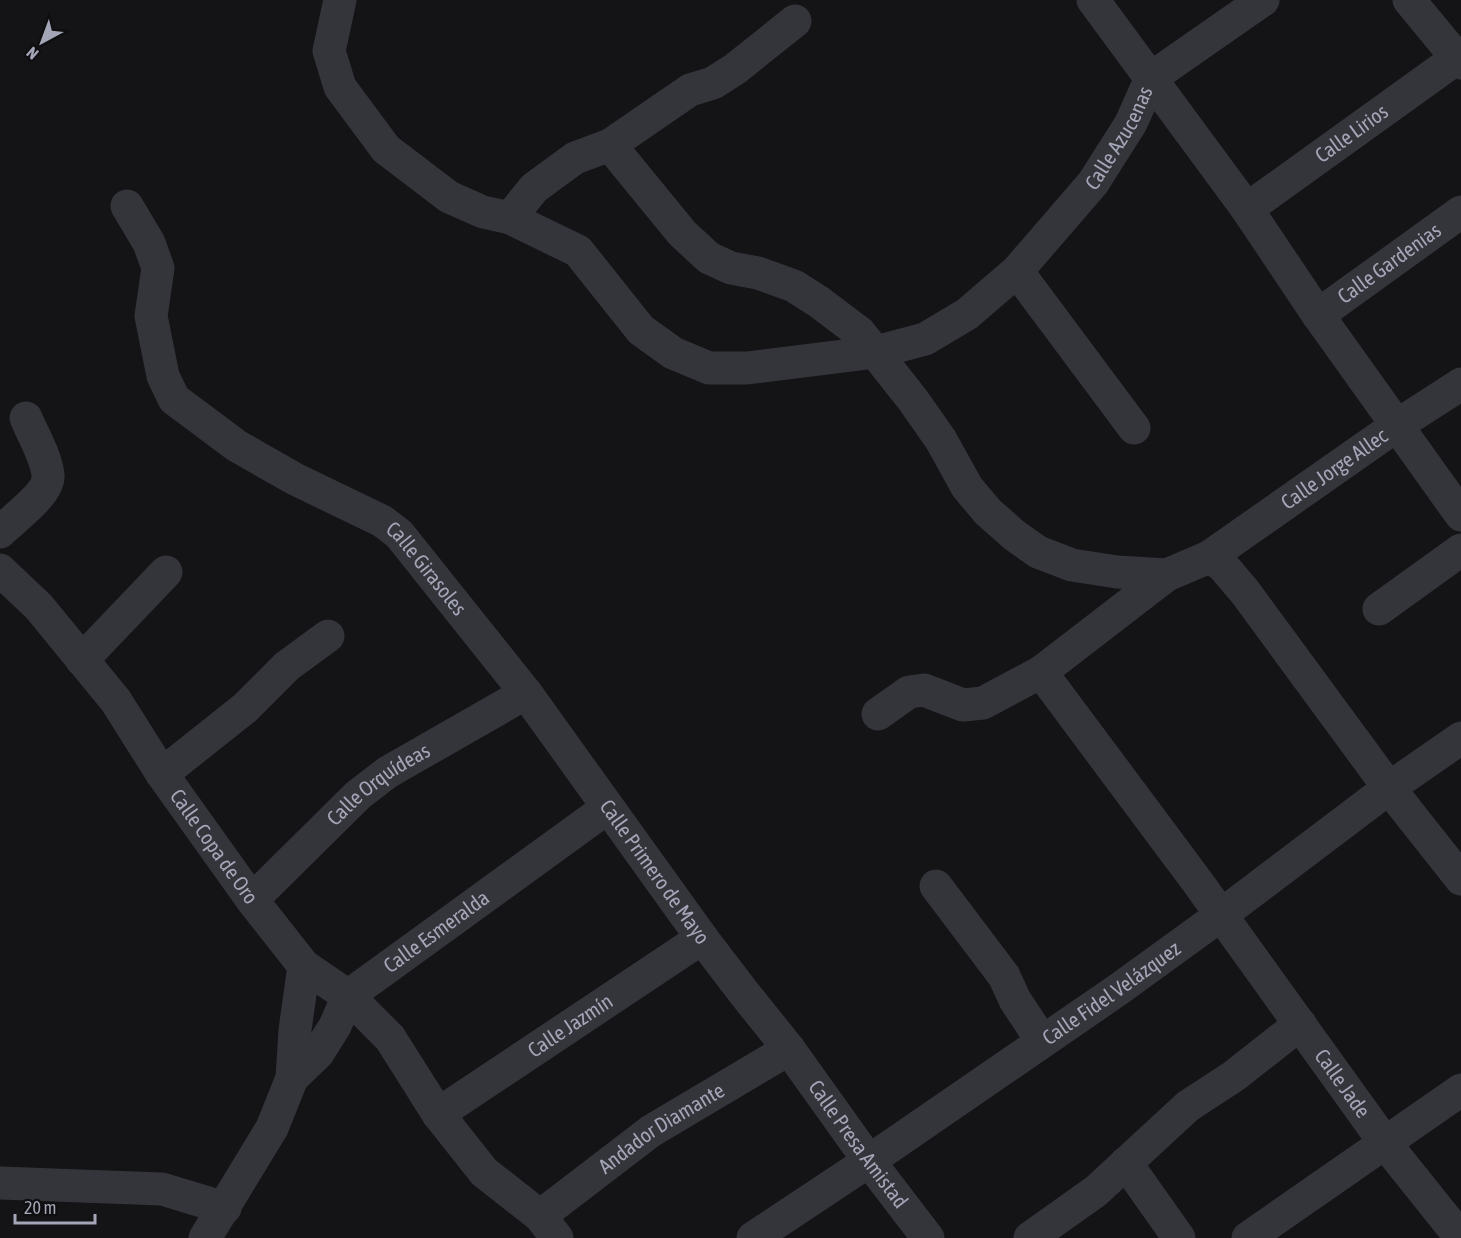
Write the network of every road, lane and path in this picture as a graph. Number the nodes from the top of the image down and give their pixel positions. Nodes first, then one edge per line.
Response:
1 (340, 0) edge
2 (1093, 0) edge
3 (1263, 0) edge
4 (1409, 0) edge
5 (795, 21) dead end
6 (1459, 60) edge
7 (1151, 78) junction
8 (610, 145) junction
9 (127, 206) dead end
10 (1247, 209) junction
11 (1461, 212) edge
12 (510, 218) junction
13 (1017, 271) junction
14 (1318, 315) junction
15 (876, 352) junction
16 (1461, 384) edge
17 (26, 418) dead end
18 (1396, 426) junction
19 (1134, 428) dead end
20 (1461, 515) edge
21 (0, 532) edge
22 (1461, 550) edge
23 (1209, 557) junction
24 (0, 570) edge
25 (166, 572) dead end
26 (1167, 575) junction
27 (1379, 609) dead end
28 (327, 636) dead end
29 (82, 660) junction
30 (1041, 672) junction
31 (525, 693) junction
32 (878, 714) dead end
33 (1461, 738) edge
34 (162, 774) junction
35 (1389, 788) junction
36 (607, 808) junction
37 (1461, 879) edge
38 (936, 886) dead end
39 (252, 900) junction
40 (1221, 915) junction
41 (702, 938) junction
42 (304, 966) junction
43 (348, 996) junction
44 (1300, 1024) junction
45 (1042, 1041) junction
46 (789, 1049) junction
47 (292, 1078) junction
48 (1461, 1090) edge
49 (438, 1114) junction
50 (1385, 1143) junction
51 (869, 1161) junction
52 (1126, 1163) junction
53 (0, 1183) edge
54 (225, 1208) junction
55 (548, 1227) edge
56 (205, 1238) edge
57 (753, 1238) edge
58 (928, 1238) edge
59 (1030, 1238) edge
60 (1179, 1238) edge
61 (1248, 1238) edge
62 (1461, 1238) edge

1 - 12 street, Calle Azucenas
2 - 7 street
3 - 7 street, Calle Azucenas
4 - 6 street
5 - 8 street
6 - 10 street, Calle Lirios
7 - 10 street
7 - 13 street, Calle Azucenas
8 - 12 street
8 - 15 street
9 - 31 street, Calle Girasoles
10 - 14 street
11 - 14 street, Calle Gardenias
12 - 15 street, Calle Azucenas
13 - 15 street, Calle Azucenas
13 - 19 street
14 - 18 street
15 - 26 street
16 - 18 street, Calle Jorge Allec
17 - 21 street
18 - 20 street
18 - 23 street, Calle Jorge Allec
22 - 27 street
23 - 26 street, Calle Jorge Allec
23 - 35 street
24 - 29 street, Calle Copa de Oro
25 - 29 street
26 - 30 street
28 - 34 street
29 - 34 street, Calle Copa de Oro
30 - 32 street
30 - 40 street, Calle Jade
31 - 36 street, Calle Primero de Mayo
31 - 39 street, Calle Orquídeas
33 - 35 street, Calle Fidel Velázquez
34 - 39 street, Calle Copa de Oro
35 - 37 street
35 - 40 street, Calle Fidel Velázquez
36 - 41 street, Calle Primero de Mayo
36 - 43 street, Calle Esmeralda
38 - 45 street
39 - 42 street, Calle Copa de Oro
40 - 44 street, Calle Jade
40 - 45 street, Calle Fidel Velázquez
41 - 46 street, Calle Primero de Mayo
41 - 49 street, Calle Jazmín
42 - 43 street, Calle Copa de Oro
42 - 47 street
43 - 47 street
43 - 49 street, Calle Copa de Oro
44 - 50 street, Calle Jade
44 - 52 street
45 - 51 street, Calle Fidel Velázquez
46 - 51 street, Calle Presa Amistad
46 - 55 street, Andador Diamante
47 - 54 street
48 - 50 street
49 - 55 street, Calle Copa de Oro
50 - 61 street
50 - 62 street, Calle Jade
51 - 57 street, Calle Fidel Velázquez
51 - 58 street, Calle Presa Amistad
52 - 59 street
52 - 60 street
53 - 54 street
54 - 56 street

